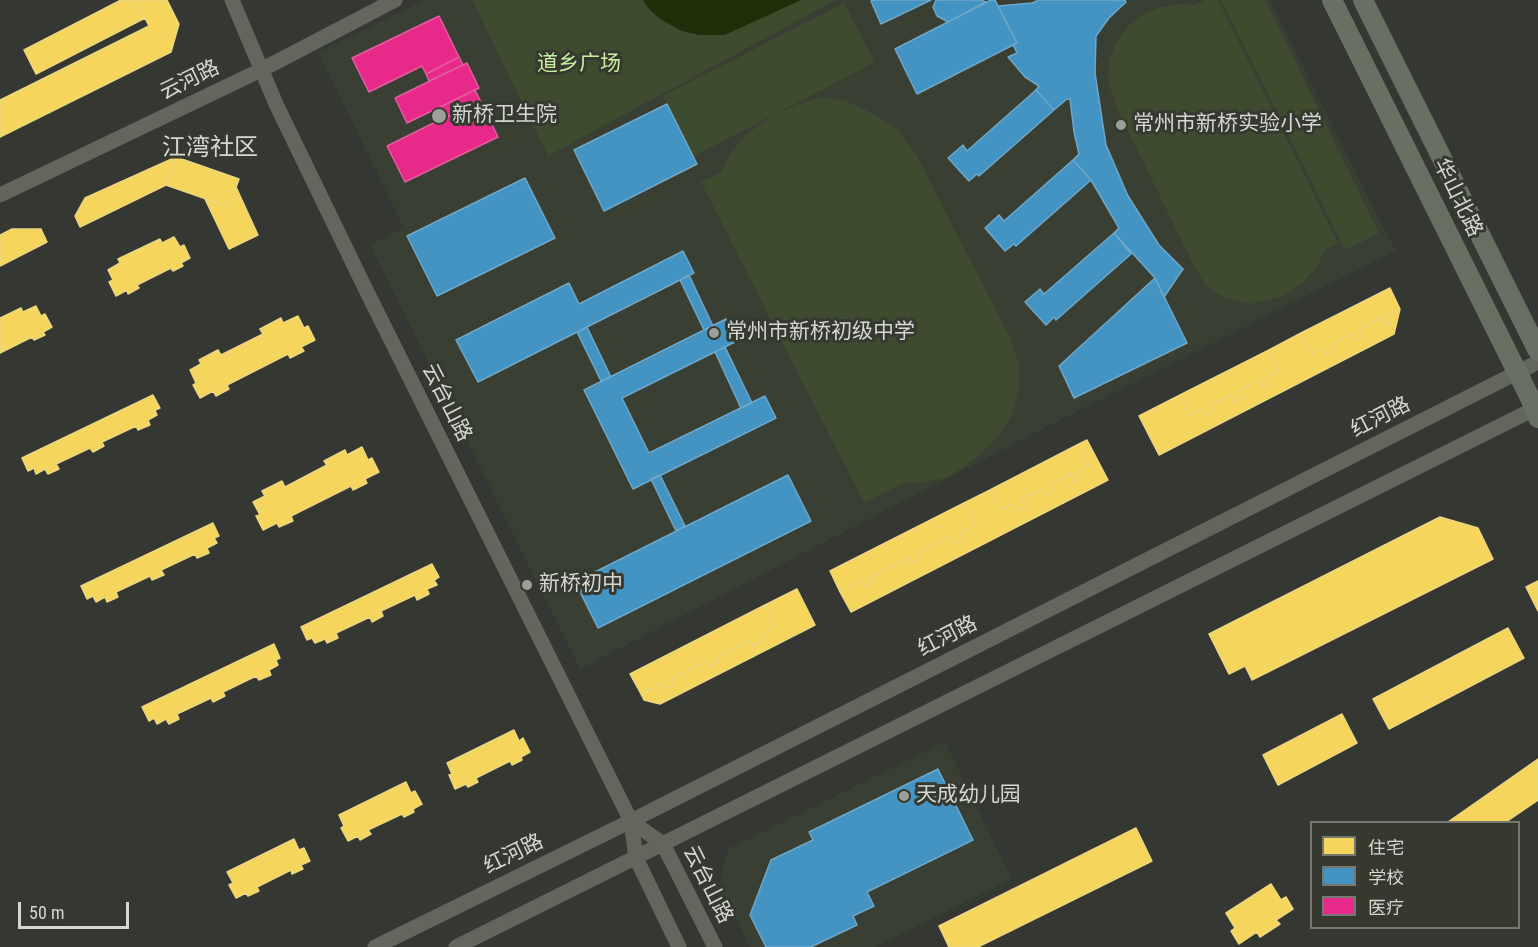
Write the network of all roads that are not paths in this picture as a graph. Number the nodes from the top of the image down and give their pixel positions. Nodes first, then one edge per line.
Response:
1 (232, 0) edge
2 (395, 0) edge
3 (1332, 0) edge
4 (1363, 0) edge
5 (261, 70) junction
6 (0, 195) edge
7 (1538, 351) edge
8 (1538, 362) edge
9 (1517, 372) junction
10 (1537, 411) edge
11 (632, 820) junction
12 (663, 844) junction
13 (636, 858) junction
14 (375, 947) edge
15 (456, 947) edge
16 (679, 947) edge
17 (715, 947) edge

1 - 5 street, 云台山路
2 - 5 street, 云河路
3 - 9 main road, 华山北路
4 - 7 main road, 华山北路
5 - 6 street, 云河路
5 - 11 street, 云台山路
8 - 9 street, 红河路
9 - 10 main road, 华山北路
9 - 11 street, 红河路
10 - 12 street
11 - 12 street, 云台山路
11 - 13 street, 云台山路
11 - 14 street, 红河路
12 - 13 street
12 - 17 street, 云台山路
13 - 15 street
13 - 16 street, 云台山路

